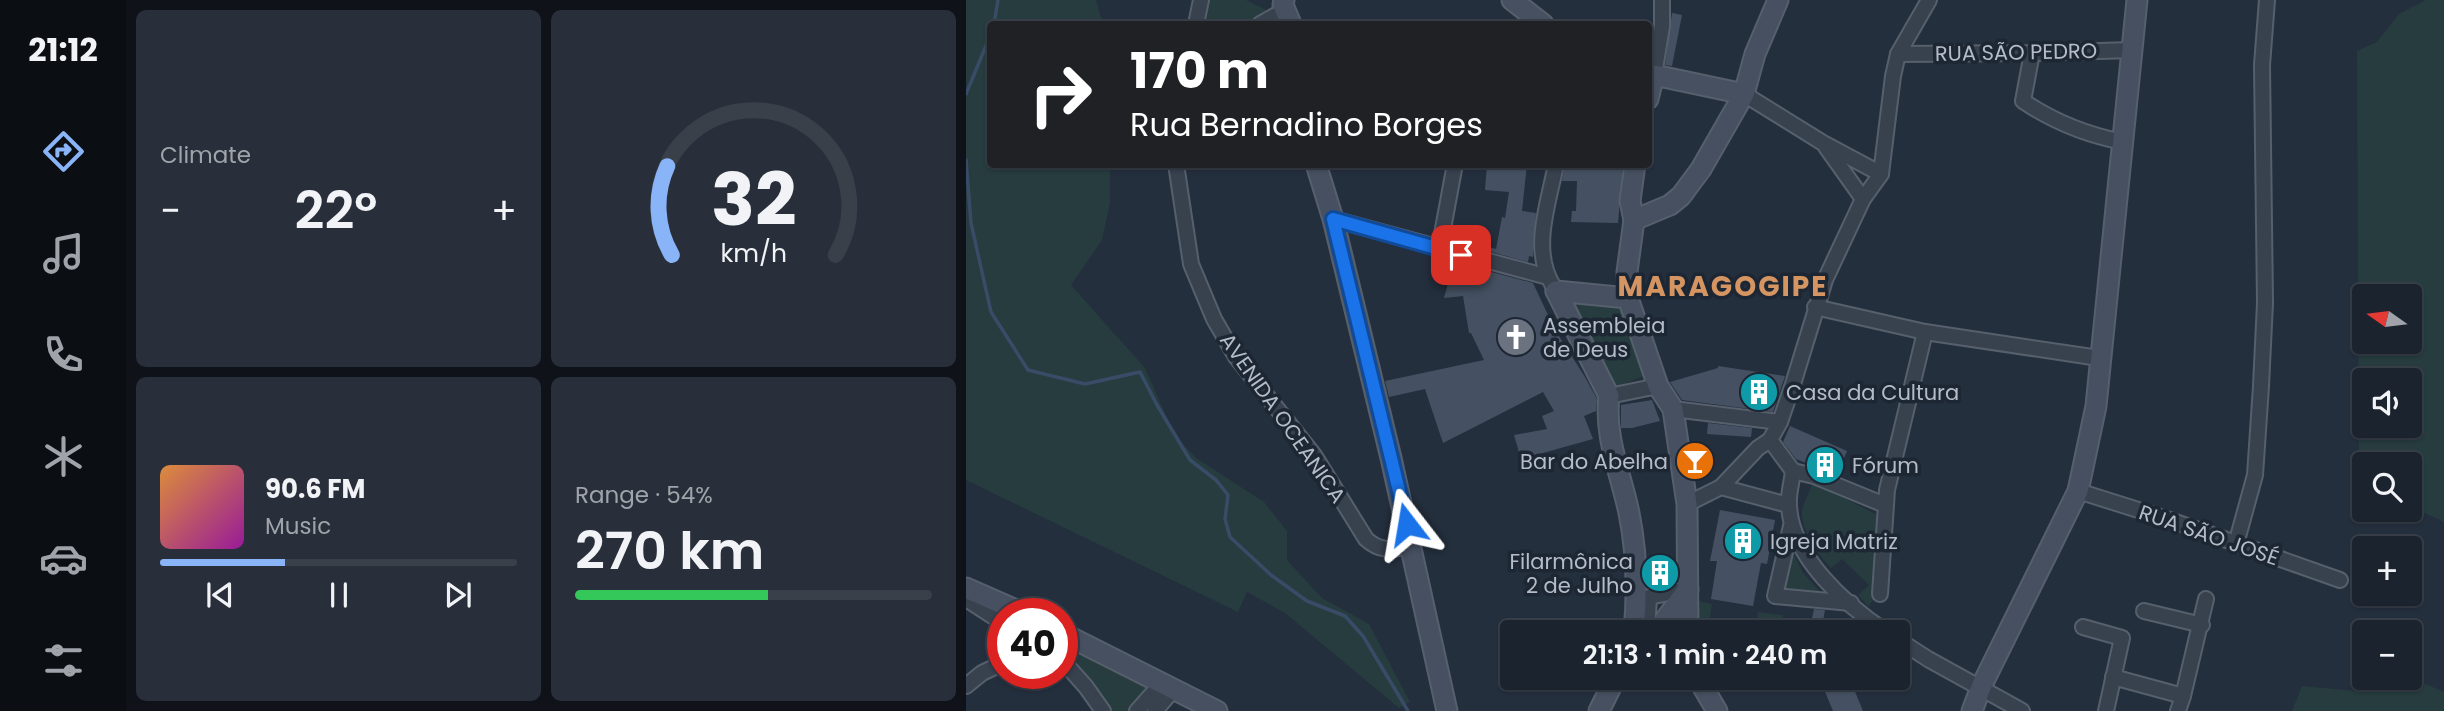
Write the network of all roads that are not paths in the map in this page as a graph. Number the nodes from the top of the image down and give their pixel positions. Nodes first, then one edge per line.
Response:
1 (1201, 0) edge
2 (1512, 0) edge
3 (1662, 0) edge
4 (1779, 0) edge
5 (1929, 0) edge
6 (2137, 0) edge
7 (2267, 0) edge
8 (1283, 8) edge
9 (1197, 21) edge
10 (1264, 21) edge
11 (1539, 21) edge
12 (2133, 50) junction
13 (2032, 53) junction
14 (1898, 54) junction
15 (1652, 71) edge
16 (1652, 75) edge
17 (1744, 94) junction
18 (2123, 142) junction
19 (1823, 143) junction
20 (1177, 168) edge
21 (1317, 168) edge
22 (1454, 168) edge
23 (1555, 168) edge
24 (1634, 168) edge
25 (1881, 174) junction
26 (1863, 199) junction
27 (1333, 219) junction
28 (1634, 220) junction
29 (1439, 250) junction
30 (1552, 284) junction
31 (1628, 298) junction
32 (1815, 307) junction
33 (1925, 332) junction
34 (2099, 358) junction
35 (1658, 386) junction
36 (1609, 396) junction
37 (1673, 409) junction
38 (1780, 422) junction
39 (1770, 440) junction
40 (1793, 471) junction
41 (1721, 487) junction
42 (2078, 491) junction
43 (1687, 504) junction
44 (1788, 505) junction
45 (1885, 505) junction
46 (1792, 521) junction
47 (2236, 544) junction
48 (1412, 546) junction
49 (2340, 580) dead end
50 (966, 588) edge
51 (1688, 589) junction
52 (1880, 594) dead end
53 (989, 598) edge
54 (966, 599) edge
55 (2206, 599) dead end
56 (1851, 603) junction
57 (2144, 611) dead end
58 (987, 613) edge
59 (1635, 620) edge
60 (1648, 620) edge
61 (1666, 620) edge
62 (1688, 620) edge
63 (1872, 620) edge
64 (2202, 625) junction
65 (2083, 627) dead end
66 (1078, 641) edge
67 (1910, 647) edge
68 (987, 671) edge
69 (2113, 677) junction
70 (1078, 678) edge
71 (966, 686) edge
72 (1167, 687) junction
73 (1981, 687) junction
74 (1610, 690) edge
75 (1705, 690) edge
76 (2183, 696) junction
77 (1103, 711) edge
78 (1137, 711) edge
79 (1155, 711) edge
80 (1217, 711) edge
81 (1447, 711) edge
82 (1599, 711) edge
83 (1717, 711) edge
84 (1972, 711) edge
85 (2022, 711) edge
86 (2106, 711) edge
87 (2178, 711) edge

1 - 9 street
2 - 11 street
3 - 15 street
4 - 17 street
5 - 14 street
6 - 12 street
7 - 47 street
8 - 10 street
12 - 13 street, RUA SÃO PEDRO
12 - 18 street
13 - 14 street, RUA SÃO PEDRO
13 - 18 street
14 - 25 street
16 - 17 street
17 - 19 street
17 - 28 street
18 - 34 street
19 - 25 street
19 - 26 street
20 - 48 street, AVENIDA OCEANICA
21 - 27 street
22 - 29 street
23 - 30 street
24 - 28 street
25 - 26 street
26 - 32 street
27 - 29 street
27 - 48 street
28 - 31 street
29 - 30 street
30 - 31 street
30 - 36 street
31 - 35 street
32 - 33 street
32 - 38 street
33 - 34 street
33 - 45 street
34 - 42 street
35 - 36 street
35 - 37 street
36 - 59 street
37 - 38 street
37 - 43 street
38 - 39 street
39 - 40 street
39 - 41 street
40 - 44 street
40 - 45 street
41 - 43 street
41 - 44 street
42 - 47 street, RUA SÃO JOSÉ
42 - 73 street
43 - 51 street
44 - 46 street
45 - 52 street
46 - 56 street
46 - 56 street
47 - 49 street, RUA SÃO JOSÉ
48 - 81 street
50 - 53 street
51 - 60 street
51 - 61 street
51 - 62 street
54 - 58 street
55 - 64 street
56 - 63 street
57 - 64 street
64 - 76 street
65 - 69 street
66 - 72 street
67 - 73 street
68 - 71 street
69 - 76 street
69 - 86 street
70 - 77 street
72 - 78 street
72 - 79 street
72 - 80 street
73 - 84 street
73 - 85 street
74 - 82 street
75 - 83 street
76 - 87 street

